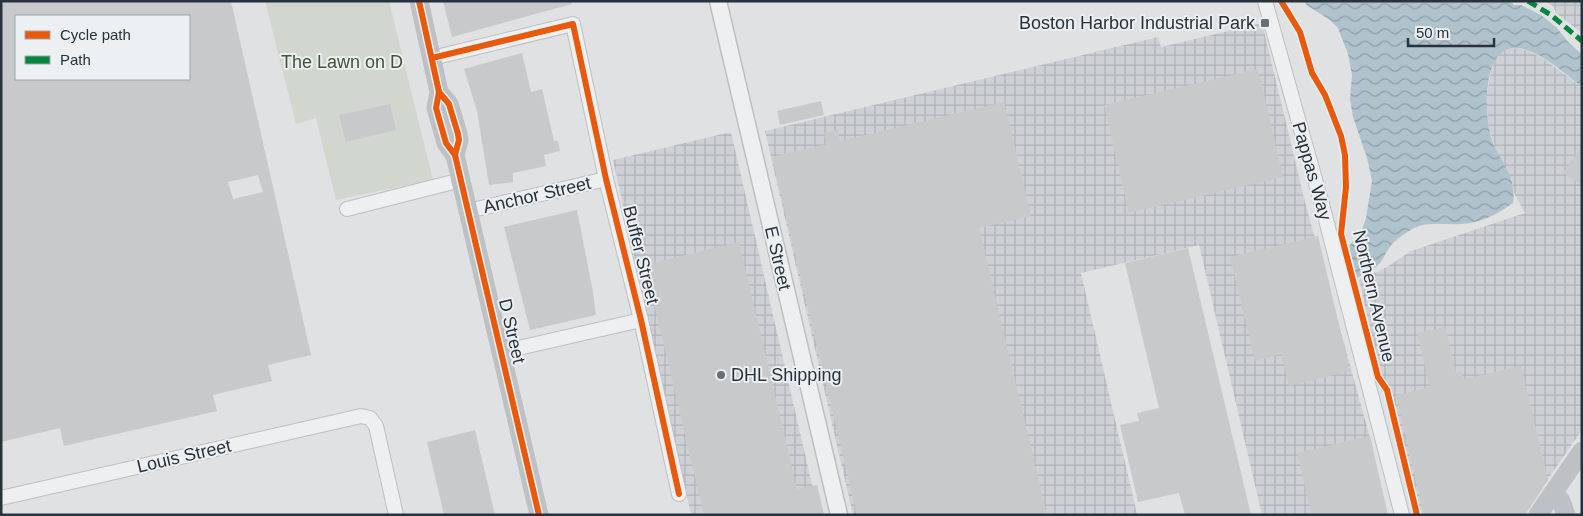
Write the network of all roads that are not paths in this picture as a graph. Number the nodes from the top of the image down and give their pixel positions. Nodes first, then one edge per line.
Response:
1 (419, 1) edge
2 (718, 1) edge
3 (1265, 1) edge
4 (432, 58) junction
5 (606, 179) junction
6 (461, 180) junction
7 (348, 209) dead end
8 (468, 211) junction
9 (641, 320) junction
10 (501, 352) junction
11 (1582, 451) edge
12 (1553, 493) junction
13 (679, 494) dead end
14 (1, 498) edge
15 (396, 515) edge
16 (539, 515) edge
17 (839, 515) edge
18 (1402, 515) edge
19 (1538, 515) edge
20 (1566, 515) edge

1 - 4 main road, D Street
2 - 17 street, E Street
3 - 18 street, Pappas Way
4 - 5 street, Buffer Street
4 - 6 main road, D Street
5 - 8 street, Anchor Street
5 - 9 street, Buffer Street
6 - 7 street
6 - 8 main road, D Street
8 - 10 main road, D Street
9 - 10 street
9 - 13 street, Buffer Street
10 - 16 main road, D Street
11 - 12 main road
12 - 19 main road
12 - 20 main road
14 - 15 street, Louis Street

